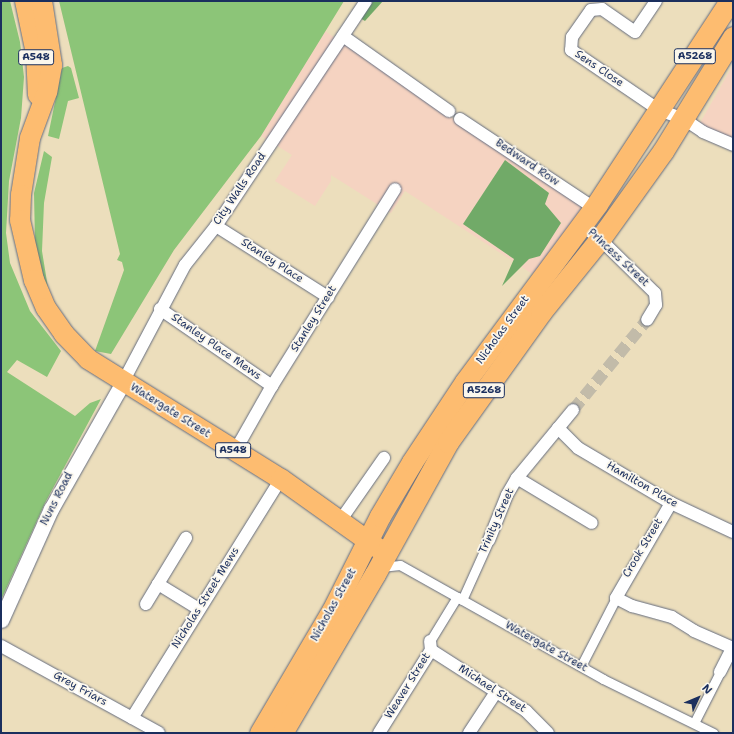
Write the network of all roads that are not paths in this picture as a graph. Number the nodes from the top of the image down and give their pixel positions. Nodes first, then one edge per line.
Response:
1 (25, 1) edge
2 (42, 1) edge
3 (366, 1) edge
4 (656, 1) edge
5 (730, 1) edge
6 (343, 36) junction
7 (733, 37) edge
8 (659, 110) junction
9 (449, 111) dead end
10 (38, 115) junction
11 (460, 119) dead end
12 (684, 119) junction
13 (733, 145) edge
14 (395, 189) dead end
15 (594, 208) junction
16 (582, 225) junction
17 (216, 226) junction
18 (600, 239) junction
19 (328, 297) junction
20 (160, 309) junction
21 (647, 320) tunnel mouth
22 (123, 382) junction
23 (272, 386) junction
24 (573, 410) tunnel mouth
25 (558, 428) junction
26 (235, 451) junction
27 (384, 458) dead end
28 (517, 478) junction
29 (281, 479) junction
30 (671, 503) junction
31 (380, 516) junction
32 (340, 521) junction
33 (592, 523) dead end
34 (733, 532) edge
35 (186, 538) dead end
36 (489, 540) joint
37 (368, 541) junction
38 (383, 560) junction
39 (158, 584) junction
40 (616, 596) junction
41 (460, 599) junction
42 (146, 604) dead end
43 (199, 609) junction
44 (1, 620) edge
45 (1, 646) edge
46 (430, 646) junction
47 (732, 647) edge
48 (581, 666) junction
49 (720, 672) joint
50 (496, 692) junction
51 (132, 718) junction
52 (694, 723) junction
53 (382, 732) edge
54 (159, 733) edge
55 (260, 733) edge
56 (282, 733) edge
57 (469, 733) edge
58 (548, 733) edge
59 (713, 733) edge

1 - 10 main road, A548
2 - 10 main road, A548
3 - 6 street, City Walls Road
4 - 8 street, Sens Close
5 - 8 highway, Nicholas Street / A5268
6 - 9 street
6 - 17 street, City Walls Road
7 - 12 highway, Nicholas Street / A5268
8 - 12 street
8 - 15 highway, Nicholas Street / A5268
10 - 22 main road, Watergate Street / A548
11 - 15 street, Bedward Row
12 - 13 street
12 - 18 highway, Nicholas Street / A5268
14 - 19 street, Stanley Street
15 - 16 highway, Nicholas Street / A5268
16 - 18 street, Princess Street
16 - 31 highway, Nicholas Street / A5268
17 - 19 street, Stanley Place
17 - 20 street, City Walls Road
18 - 21 street, Princess Street
18 - 38 highway, Nicholas Street / A5268
19 - 23 street, Stanley Street
20 - 22 street, City Walls Road
20 - 23 street, Stanley Place Mews
22 - 26 main road, Watergate Street / A548
22 - 44 street, Nuns Road
23 - 26 street, Stanley Street
24 - 25 street, Trinity Street
25 - 28 street, Trinity Street
25 - 30 street, Hamilton Place
26 - 29 main road, Watergate Street / A548
27 - 32 street
28 - 33 street
28 - 36 street, Trinity Street
29 - 32 main road, Watergate Street / A548
29 - 43 street, Nicholas Street Mews
30 - 34 street, Hamilton Place
30 - 40 street, Crook Street
31 - 32 main road
31 - 37 highway, Nicholas Street / A5268
32 - 37 main road, Watergate Street / A548
35 - 39 street
36 - 41 street, Trinity Street
37 - 38 main road, Watergate Street / A548
37 - 55 highway, Nicholas Street / A5268
38 - 41 street, Watergate Street
38 - 56 highway, Nicholas Street / A5268
39 - 42 street
39 - 43 street
40 - 47 street
40 - 48 street, Crook Street
41 - 46 street, Weaver Street
41 - 48 street, Watergate Street
43 - 51 street, Nicholas Street Mews
45 - 51 street, Grey Friars
46 - 50 street, Michael Street
46 - 53 street, Weaver Street
47 - 49 street
48 - 52 street, Watergate Street
49 - 52 street
50 - 57 street
50 - 58 street, Michael Street
51 - 54 street, Grey Friars
52 - 59 street, Watergate Street

